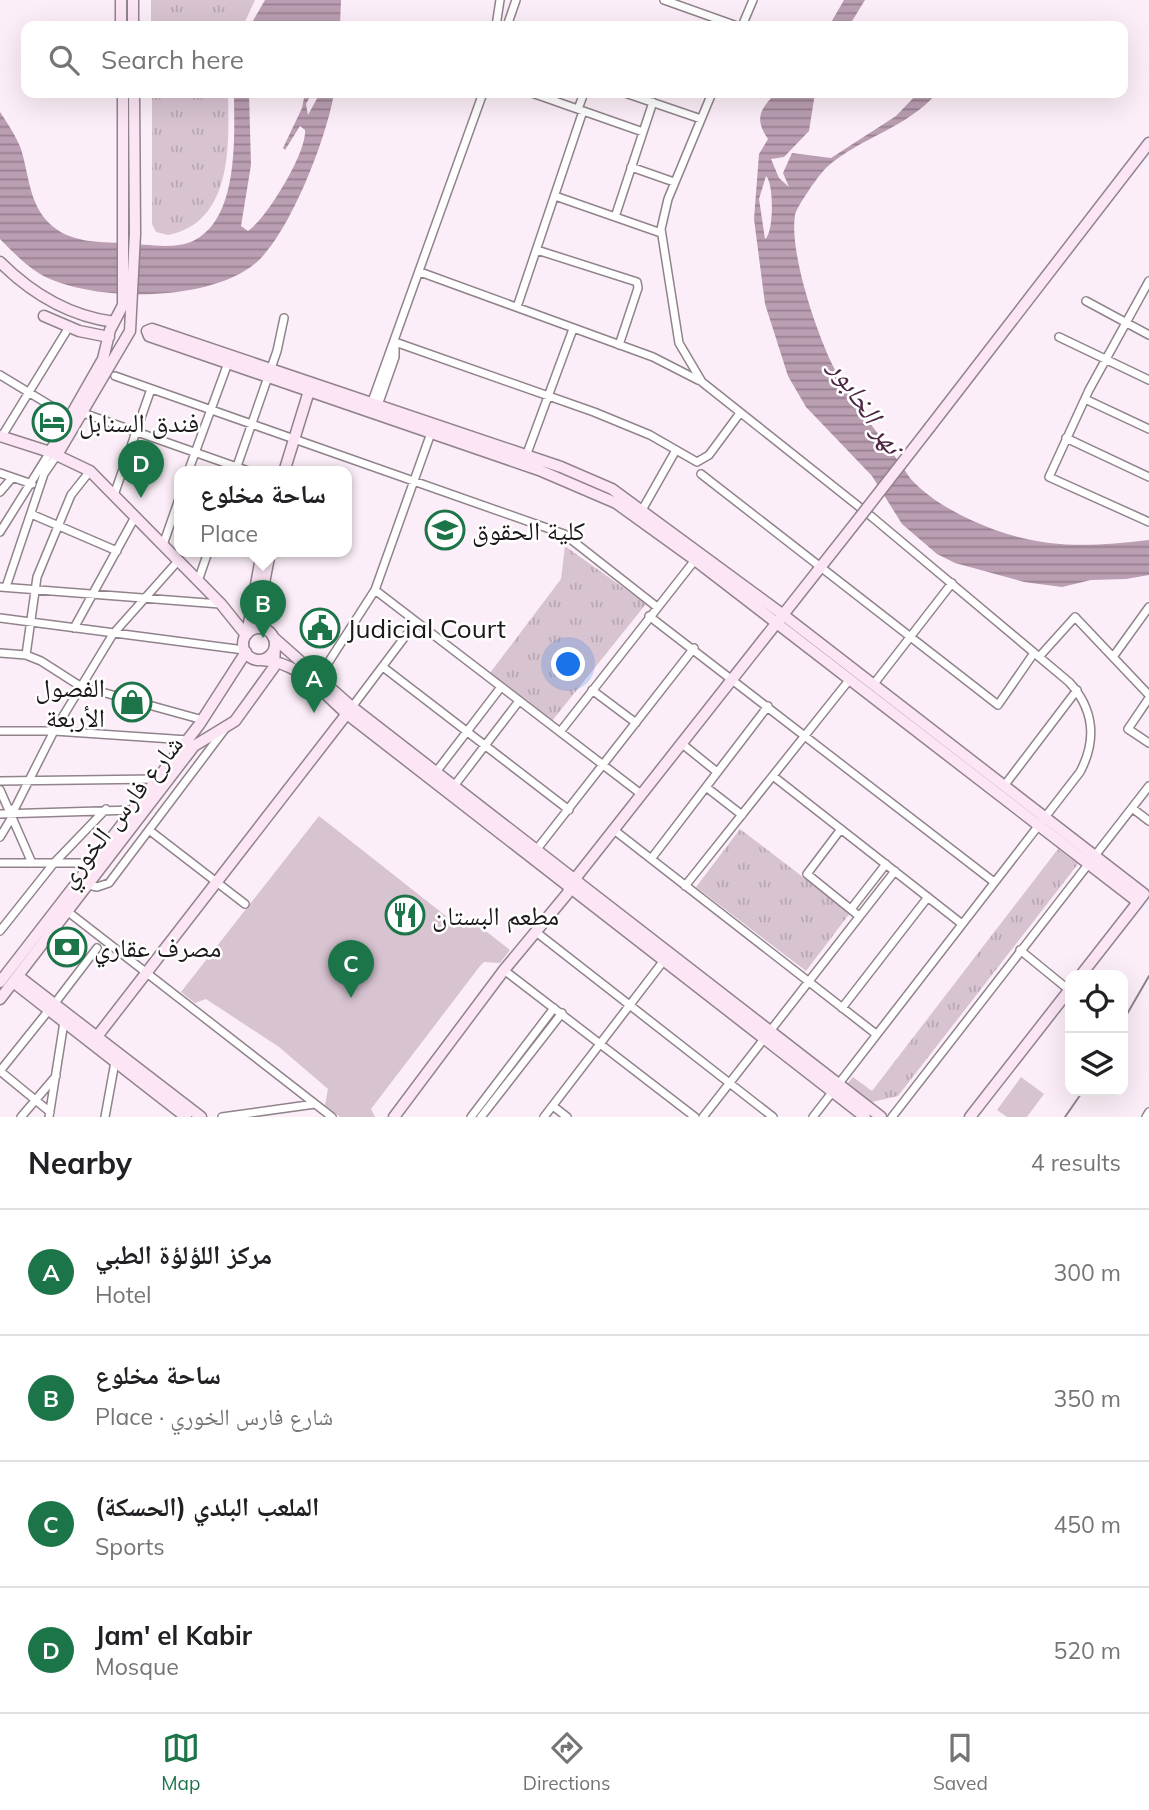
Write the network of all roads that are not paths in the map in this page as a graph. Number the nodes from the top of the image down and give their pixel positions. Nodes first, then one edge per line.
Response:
1 (121, 0) edge
2 (133, 0) edge
3 (500, 0) edge
4 (516, 0) edge
5 (664, 0) edge
6 (753, 0) edge
7 (121, 21) edge
8 (133, 21) edge
9 (497, 21) edge
10 (508, 21) edge
11 (725, 21) edge
12 (742, 21) edge
13 (122, 98) edge
14 (134, 98) edge
15 (481, 98) edge
16 (546, 98) edge
17 (583, 98) edge
18 (641, 98) edge
19 (710, 98) edge
20 (653, 102) junction
21 (581, 110) junction
22 (701, 119) junction
23 (643, 132) junction
24 (1149, 143) edge
25 (631, 167) junction
26 (674, 183) junction
27 (555, 196) junction
28 (130, 215) junction
29 (615, 217) junction
30 (661, 233) junction
31 (537, 250) junction
32 (0, 262) edge
33 (420, 272) junction
34 (1148, 284) edge
35 (128, 299) junction
36 (1086, 301) dead end
37 (517, 307) junction
38 (44, 316) dead end
39 (284, 318) dead end
40 (114, 322) junction
41 (1125, 322) junction
42 (69, 327) junction
43 (573, 329) junction
44 (1149, 335) edge
45 (109, 337) junction
46 (1059, 337) dead end
47 (396, 342) junction
48 (619, 345) junction
49 (1106, 360) junction
50 (228, 363) junction
51 (270, 372) junction
52 (0, 375) edge
53 (115, 376) dead end
54 (1149, 380) edge
55 (702, 382) junction
56 (151, 389) junction
57 (310, 391) junction
58 (29, 393) junction
59 (548, 395) junction
60 (1085, 399) junction
61 (373, 408) junction
62 (210, 409) junction
63 (740, 413) junction
64 (76, 414) junction
65 (253, 423) junction
66 (1149, 429) edge
67 (136, 432) junction
68 (431, 433) junction
69 (1, 436) edge
70 (295, 438) junction
71 (1066, 438) junction
72 (676, 450) junction
73 (54, 453) junction
74 (195, 453) junction
75 (526, 456) junction
76 (190, 466) edge
77 (228, 466) edge
78 (237, 466) edge
79 (286, 466) edge
80 (90, 471) junction
81 (0, 473) edge
82 (701, 474) dead end
83 (1149, 477) edge
84 (12, 478) junction
85 (414, 480) junction
86 (29, 483) junction
87 (40, 486) junction
88 (0, 492) edge
89 (114, 495) junction
90 (642, 510) junction
91 (174, 513) edge
92 (31, 514) junction
93 (135, 517) junction
94 (1149, 522) edge
95 (57, 525) junction
96 (0, 532) edge
97 (163, 545) junction
98 (117, 551) junction
99 (174, 557) edge
100 (174, 557) edge
101 (206, 557) edge
102 (261, 557) edge
103 (269, 557) edge
104 (698, 557) junction
105 (178, 561) junction
106 (820, 567) junction
107 (198, 581) junction
108 (952, 583) junction
109 (3, 587) edge
110 (33, 589) junction
111 (375, 590) junction
112 (95, 593) junction
113 (148, 597) junction
114 (221, 604) junction
115 (657, 607) junction
116 (1149, 607) edge
117 (649, 616) junction
118 (0, 618) edge
119 (779, 618) junction
120 (30, 621) junction
121 (416, 622) junction
122 (74, 628) junction
123 (260, 628) junction
124 (113, 634) junction
125 (247, 635) junction
126 (910, 637) junction
127 (274, 640) junction
128 (694, 648) junction
129 (245, 651) junction
130 (0, 653) edge
131 (26, 655) junction
132 (1037, 655) junction
133 (1113, 657) junction
134 (261, 660) junction
135 (274, 665) junction
136 (383, 667) junction
137 (319, 677) junction
138 (732, 677) junction
139 (850, 679) junction
140 (873, 685) junction
141 (80, 686) junction
142 (501, 687) junction
143 (592, 690) junction
144 (1077, 690) junction
145 (1149, 696) edge
146 (519, 701) junction
147 (768, 706) junction
148 (349, 710) junction
149 (203, 720) junction
150 (636, 723) junction
151 (225, 729) junction
152 (54, 730) junction
153 (0, 731) edge
154 (467, 732) junction
155 (560, 732) junction
156 (805, 736) junction
157 (188, 740) junction
158 (681, 743) junction
159 (1149, 743) edge
160 (485, 746) junction
161 (604, 765) junction
162 (436, 772) junction
163 (717, 772) junction
164 (773, 776) junction
165 (157, 779) junction
166 (29, 780) junction
167 (0, 781) edge
168 (454, 786) junction
169 (706, 786) junction
170 (1004, 786) junction
171 (1149, 786) edge
172 (0, 790) edge
173 (641, 794) junction
174 (1132, 808) junction
175 (106, 809) junction
176 (133, 810) junction
177 (569, 810) junction
178 (0, 814) edge
179 (10, 814) junction
180 (742, 815) junction
181 (1149, 821) edge
182 (1043, 822) junction
183 (841, 829) junction
184 (149, 830) junction
185 (614, 830) junction
186 (0, 837) edge
187 (537, 849) junction
188 (1096, 855) junction
189 (651, 859) junction
190 (0, 863) edge
191 (32, 863) junction
192 (54, 863) junction
193 (91, 863) junction
194 (886, 864) junction
195 (1088, 864) junction
196 (895, 871) junction
197 (215, 881) junction
198 (994, 882) junction
199 (572, 884) junction
200 (88, 885) junction
201 (685, 886) junction
202 (1144, 895) edge
203 (928, 897) junction
204 (245, 904) dead end
205 (850, 909) junction
206 (67, 911) junction
207 (859, 916) junction
208 (962, 923) junction
209 (0, 932) edge
210 (536, 932) junction
211 (97, 948) dead end
212 (1020, 950) junction
213 (666, 957) junction
214 (504, 970) junction
215 (1085, 970) edge
216 (145, 972) junction
217 (16, 979) junction
218 (0, 982) edge
219 (808, 982) junction
220 (1065, 986) edge
221 (1065, 996) edge
222 (0, 999) edge
223 (629, 1006) junction
224 (52, 1007) junction
225 (554, 1007) junction
226 (842, 1008) junction
227 (562, 1013) junction
228 (64, 1023) junction
229 (876, 1034) junction
230 (766, 1035) junction
231 (94, 1039) junction
232 (601, 1043) junction
233 (115, 1062) junction
234 (0, 1071) edge
235 (56, 1076) junction
236 (729, 1084) junction
237 (835, 1088) junction
238 (35, 1099) junction
239 (315, 1104) junction
240 (552, 1106) junction
241 (1149, 1112) edge
242 (50, 1114) edge
243 (761, 1114) edge
244 (692, 1116) edge
245 (21, 1117) edge
246 (105, 1117) edge
247 (186, 1117) edge
248 (201, 1117) edge
249 (222, 1117) edge
250 (332, 1117) edge
251 (394, 1117) edge
252 (471, 1117) edge
253 (481, 1117) edge
254 (544, 1117) edge
255 (567, 1117) edge
256 (703, 1117) edge
257 (773, 1117) edge
258 (813, 1117) edge
259 (865, 1117) edge
260 (881, 1117) edge
261 (892, 1117) edge
262 (970, 1117) edge
263 (1146, 1117) edge

1 - 7 street
2 - 8 street
3 - 9 street
4 - 10 street
5 - 11 street
6 - 12 street
13 - 28 street
14 - 28 street
15 - 33 street
16 - 21 street
17 - 21 street
18 - 20 street
19 - 22 street
20 - 22 street
20 - 23 street
21 - 23 street
21 - 27 street
22 - 26 street
23 - 25 street
24 - 106 street, bridge
25 - 26 street
25 - 29 street
26 - 30 street
27 - 29 street
27 - 31 street
28 - 35 street
29 - 30 street
30 - 55 street
31 - 37 street
31 - 48 street
32 - 40 street
33 - 37 street
33 - 47 street
34 - 41 street
35 - 40 street
35 - 64 street
36 - 41 street
37 - 43 street
38 - 42 street
39 - 51 street
40 - 45 street
41 - 44 street
41 - 49 street
42 - 45 street
42 - 58 street
43 - 48 street
43 - 59 street
45 - 64 street
46 - 49 street
47 - 59 street
47 - 61 street
48 - 55 street
49 - 54 street
49 - 60 street
50 - 51 street
50 - 51 street
50 - 62 street
51 - 57 street
51 - 61 street
51 - 65 street
52 - 58 street
53 - 56 street
55 - 63 street
56 - 62 street
56 - 67 street
57 - 61 street
57 - 70 street
58 - 64 street
58 - 69 street
59 - 72 street
59 - 75 street
60 - 66 street
60 - 71 street
61 - 68 street
61 - 75 street
62 - 65 street
62 - 74 street
63 - 72 street
63 - 108 street
64 - 67 street
64 - 73 street
65 - 70 street
65 - 78 street
67 - 74 street
67 - 89 street
68 - 85 street
68 - 104 street
69 - 73 street
70 - 79 street
70 - 85 street
71 - 83 street
71 - 94 street
72 - 90 street
73 - 80 street
73 - 86 street
73 - 87 street
74 - 76 street
74 - 77 street
75 - 90 street
80 - 89 street
80 - 95 street
81 - 84 street
82 - 106 street
84 - 86 street
84 - 88 street
85 - 111 street
85 - 115 street
86 - 87 street
86 - 96 street
87 - 92 street
89 - 93 street
90 - 104 street
91 - 97 street
92 - 95 street
92 - 109 street
93 - 97 street
93 - 98 street
95 - 98 street
95 - 110 street
97 - 100 street
98 - 112 street
99 - 105 street
101 - 107 street
102 - 125 street
103 - 123 street
104 - 115 street
104 - 119 street
105 - 107 street
105 - 113 street
106 - 119 street
106 - 126 street
107 - 114 street
108 - 126 street
108 - 132 street
109 - 110 street
110 - 112 street
110 - 120 street
111 - 121 street
111 - 137 street
112 - 113 street
112 - 122 street
113 - 114 street
113 - 124 street
114 - 125 street
115 - 117 street
116 - 133 street
117 - 128 street
117 - 143 street
118 - 120 street
119 - 138 street
119 - 139 street
119 - 140 street
120 - 122 street
120 - 131 street
121 - 136 street
121 - 142 street
122 - 124 street
123 - 125 street
123 - 127 street
124 - 129 street
124 - 141 street
125 - 129 street
126 - 132 street
126 - 140 street
127 - 134 street
127 - 135 street
127 - 137 street
128 - 138 street
128 - 150 street
129 - 134 street
129 - 149 street
130 - 131 street
131 - 141 street
132 - 133 street
132 - 144 street
133 - 145 street
134 - 135 street
135 - 148 street
135 - 151 street, شارع فارس الخوري
136 - 148 street
136 - 154 street
137 - 148 street
138 - 147 street
138 - 158 street
139 - 156 street
139 - 182 street
140 - 170 street
141 - 149 street
141 - 152 street
142 - 146 street
142 - 154 street
143 - 150 street
143 - 155 street
144 - 170 street
144 - 182 street
145 - 159 street
146 - 155 street
146 - 160 street
147 - 156 street
147 - 163 street
148 - 162 street
148 - 197 street
148 - 199 street
149 - 157 street
150 - 161 street
151 - 184 street
151 - 200 street, شارع فارس الخوري
152 - 153 street
152 - 157 street
152 - 166 street
154 - 160 street
154 - 162 street
155 - 161 street
156 - 164 street
156 - 198 street
157 - 165 street
158 - 163 street
158 - 173 street
160 - 168 street
160 - 177 street
161 - 173 street
161 - 177 street
162 - 168 street
163 - 169 street
164 - 180 street
164 - 183 street
165 - 166 street
165 - 176 street
166 - 167 street
166 - 179 street
168 - 187 street
169 - 180 street
169 - 189 street
170 - 182 street
171 - 174 street
172 - 179 street
173 - 185 street
174 - 181 street
174 - 188 street
175 - 176 street
175 - 179 street
175 - 192 street
176 - 193 street
177 - 187 street
178 - 179 street
179 - 186 street
179 - 191 street
180 - 201 street
182 - 188 street
182 - 195 street
182 - 198 street
183 - 194 street
183 - 205 street
184 - 197 street
184 - 200 street
185 - 189 street
185 - 199 street
187 - 199 street
188 - 195 street
188 - 202 street
189 - 201 street
190 - 191 street
191 - 192 street
192 - 193 street
192 - 209 street
193 - 218 street
194 - 196 street
194 - 205 street
195 - 202 street
195 - 212 street
196 - 203 street
196 - 207 street
197 - 204 street
197 - 216 street
198 - 208 street
199 - 210 street
199 - 213 street
200 - 206 street, شارع فارس الخوري
201 - 219 street
202 - 215 street
203 - 208 street
203 - 226 street
205 - 207 street
206 - 216 street
206 - 217 street, شارع فارس الخوري
207 - 219 street
208 - 229 street
210 - 214 street
210 - 223 street
211 - 224 street
212 - 220 street
212 - 261 street
213 - 223 street
213 - 230 street
214 - 225 street
214 - 251 street
216 - 231 street
216 - 239 street
217 - 222 street, شارع فارس الخوري
217 - 224 street
219 - 226 street
219 - 230 street
221 - 262 street
223 - 232 street
223 - 236 street
224 - 228 street
224 - 231 street
224 - 234 street
225 - 227 street
225 - 252 street
226 - 229 street
227 - 232 street
227 - 253 street
228 - 231 street
228 - 235 street
229 - 237 street
230 - 236 street
230 - 237 street
231 - 233 street
231 - 248 street
232 - 240 street
232 - 244 street
233 - 246 street
233 - 247 street
234 - 238 street
235 - 238 street
235 - 242 street
236 - 243 street
236 - 256 street
237 - 258 street
237 - 259 street
237 - 260 street
238 - 242 street
238 - 245 street
239 - 249 street
239 - 250 street
240 - 254 street
240 - 255 street
241 - 263 street
243 - 257 street

